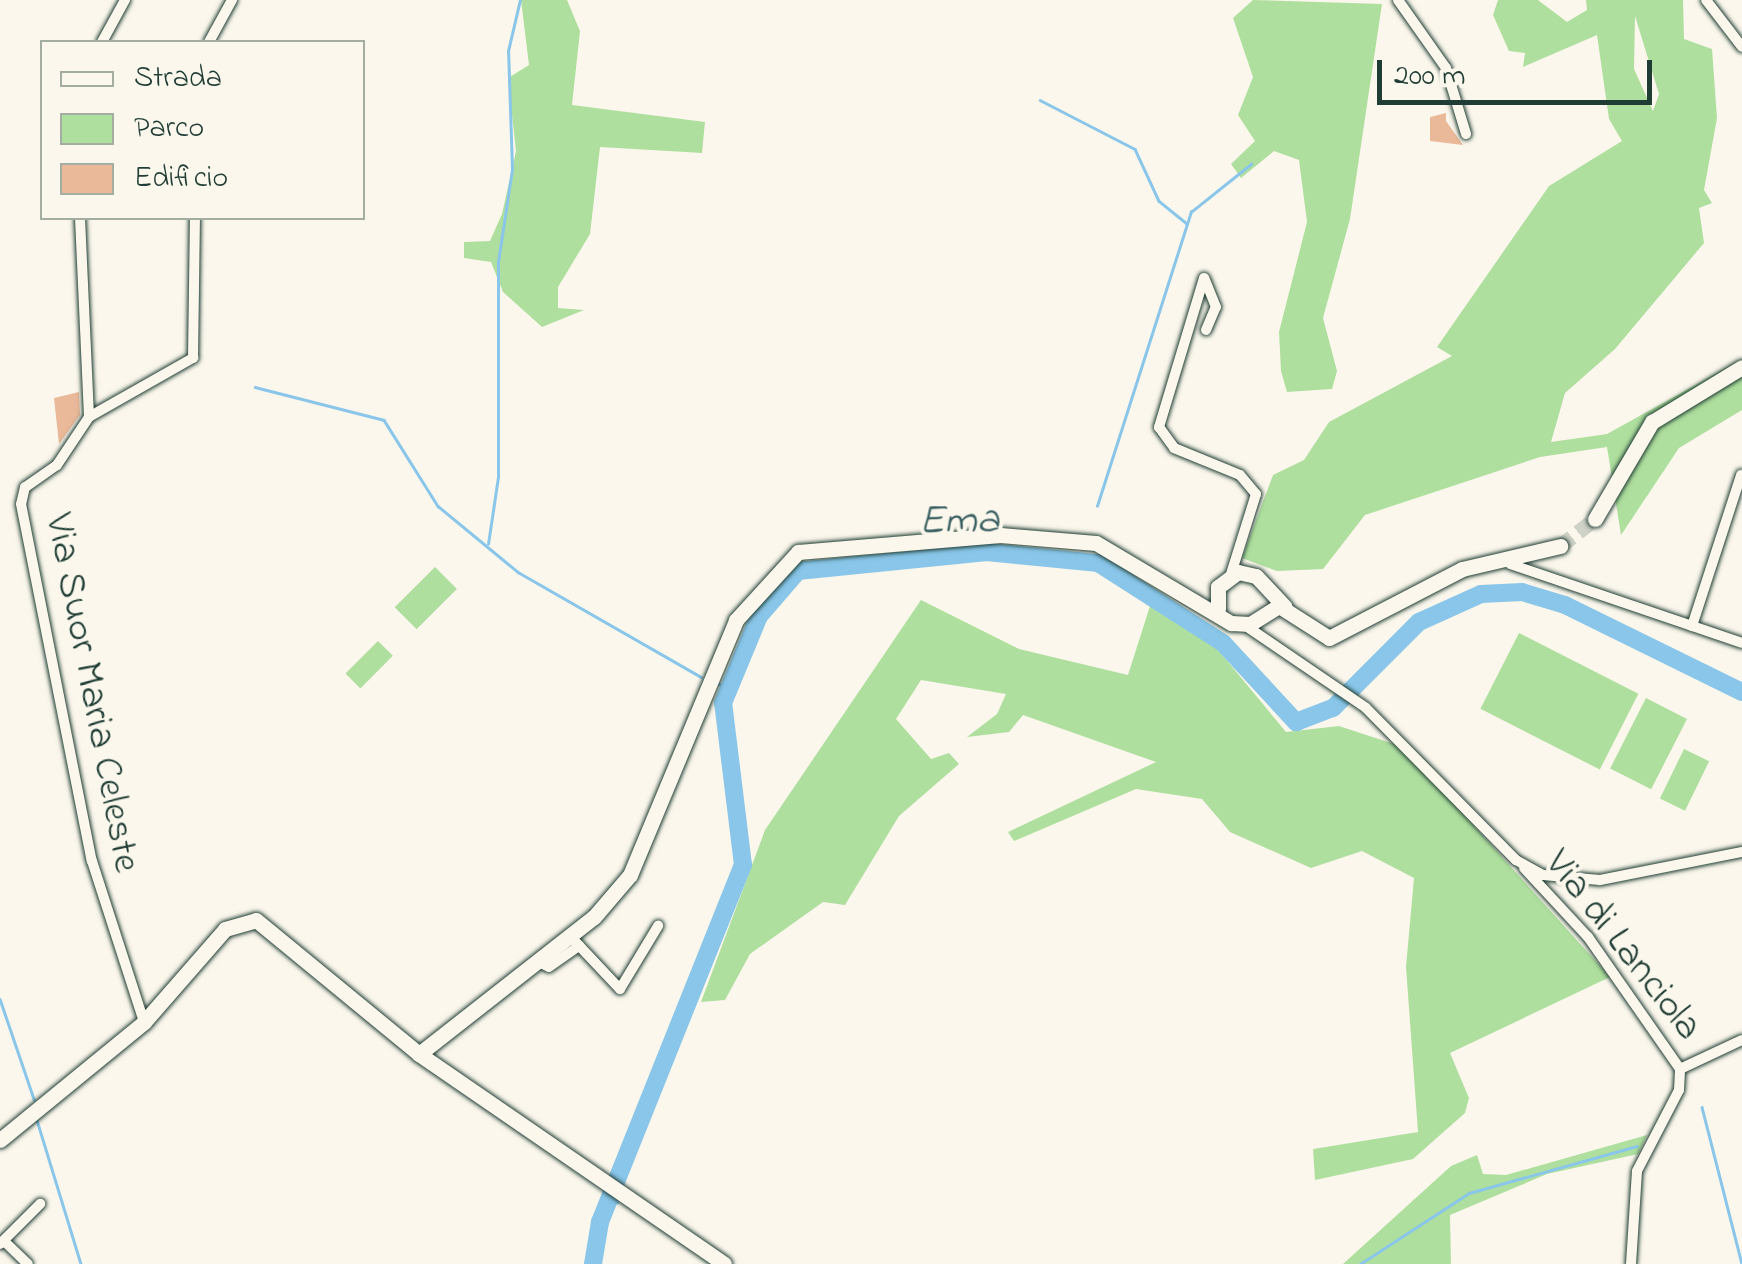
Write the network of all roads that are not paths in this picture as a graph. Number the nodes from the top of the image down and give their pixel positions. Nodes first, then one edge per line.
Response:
1 (125, 0) edge
2 (232, 0) edge
3 (1398, 0) edge
4 (1706, 0) edge
5 (103, 40) edge
6 (209, 40) edge
7 (1742, 47) edge
8 (1466, 134) dead end
9 (80, 220) edge
10 (195, 220) edge
11 (1206, 330) dead end
12 (1742, 367) edge
13 (89, 417) junction
14 (1741, 476) edge
15 (1595, 519) tunnel mouth
16 (1560, 546) tunnel mouth
17 (1510, 564) junction
18 (1239, 573) junction
19 (1266, 588) junction
20 (1217, 601) junction
21 (1265, 612) junction
22 (1293, 612) junction
23 (1244, 625) junction
24 (1692, 626) junction
25 (1267, 638) junction
26 (1742, 643) edge
27 (1742, 852) edge
28 (1516, 860) junction
29 (658, 926) dead end
30 (574, 941) junction
31 (144, 1022) junction
32 (1742, 1040) edge
33 (419, 1054) junction
34 (1680, 1069) junction
35 (0, 1140) edge
36 (40, 1204) dead end
37 (2, 1243) edge
38 (28, 1264) edge
39 (724, 1264) edge
40 (1631, 1264) edge

1 - 5 street
2 - 6 street
3 - 8 street
4 - 7 street
9 - 13 street
10 - 13 street
11 - 18 street
12 - 15 street
13 - 31 street, Via Suor Maria Celeste
14 - 24 street
16 - 17 street
17 - 22 street
17 - 24 street
18 - 19 street
18 - 20 street
19 - 21 street
19 - 22 street
20 - 23 street
20 - 30 street
21 - 22 street
21 - 23 street
21 - 25 street
23 - 25 street, Via di Lanciola
24 - 26 street
25 - 28 street, Via di Lanciola
27 - 28 street
28 - 34 street, Via di Lanciola
29 - 30 street
30 - 33 street
31 - 33 street
31 - 35 street
32 - 34 street, Via di Lanciola
33 - 39 street
34 - 40 street, Via di Lanciola
36 - 37 street
37 - 38 street

